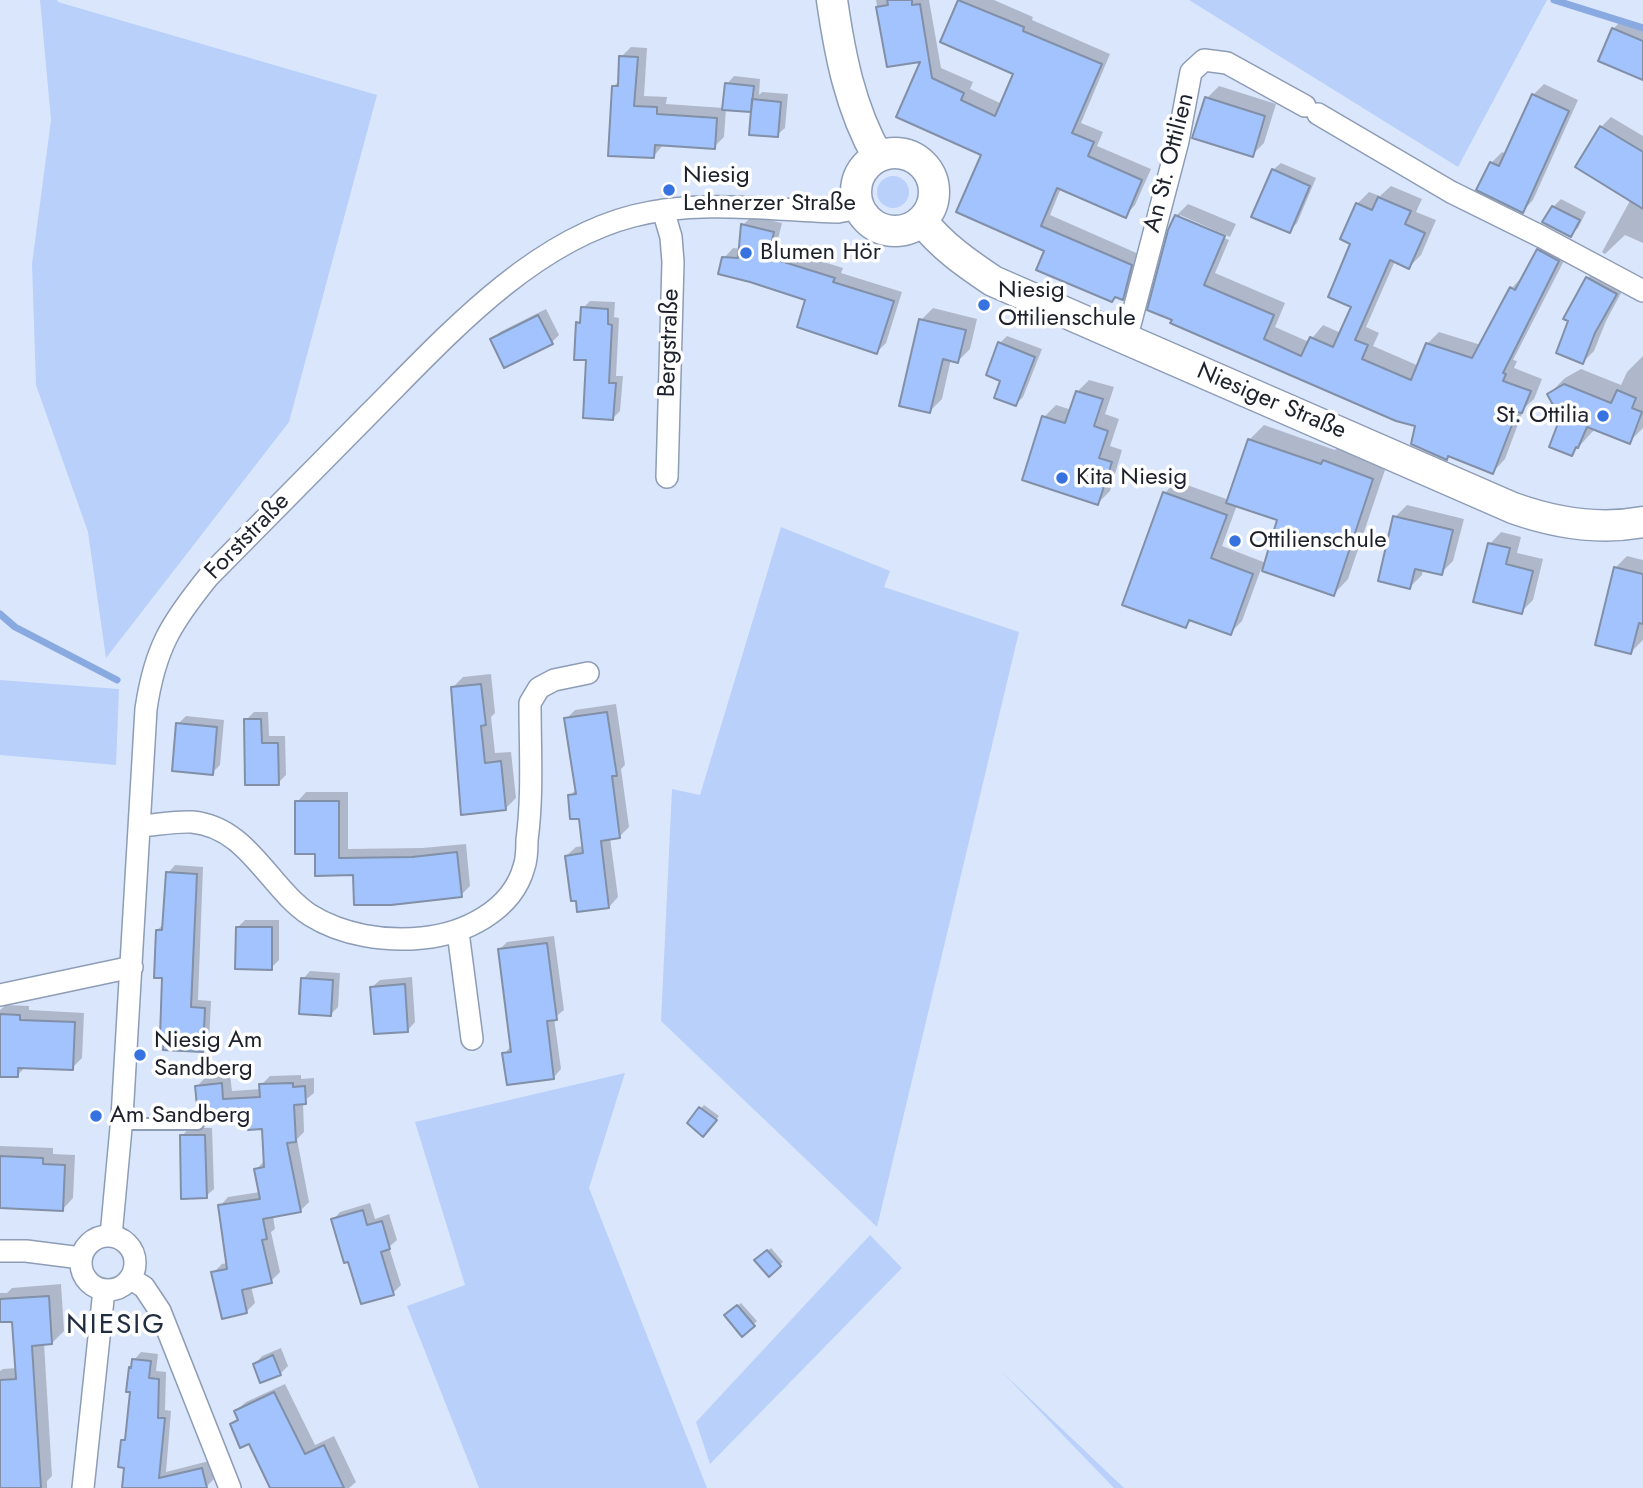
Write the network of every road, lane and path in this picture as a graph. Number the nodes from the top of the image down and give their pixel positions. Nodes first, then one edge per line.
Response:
1 (832, 0) edge
2 (878, 157) junction
3 (859, 208) junction
4 (663, 210) junction
5 (922, 220) junction
6 (1643, 291) edge
7 (1126, 340) junction
8 (667, 477) dead end
9 (1643, 522) edge
10 (588, 673) dead end
11 (139, 826) junction
12 (458, 932) junction
13 (131, 967) junction
14 (0, 995) edge
15 (472, 1039) dead end
16 (122, 1124) junction
17 (198, 1124) dead end
18 (111, 1236) junction
19 (0, 1251) edge
20 (82, 1258) junction
21 (131, 1279) junction
22 (104, 1290) junction
23 (83, 1488) edge
24 (229, 1488) edge

1 - 2 main road
2 - 3 main road
2 - 5 main road
3 - 4 street, Forststraße
3 - 5 main road
4 - 8 street, Bergstraße
4 - 11 street, Forststraße
5 - 7 main road, Niesiger Straße
6 - 7 street, An St. Ottilien
7 - 9 main road, Niesiger Straße
10 - 12 street
11 - 12 street
11 - 13 street, Forststraße
12 - 15 street
13 - 14 street
13 - 16 street, Forststraße
16 - 17 lane
16 - 18 street, Forststraße
18 - 20 street
18 - 21 street
19 - 20 street
20 - 22 street
21 - 22 street
21 - 24 street
22 - 23 street

